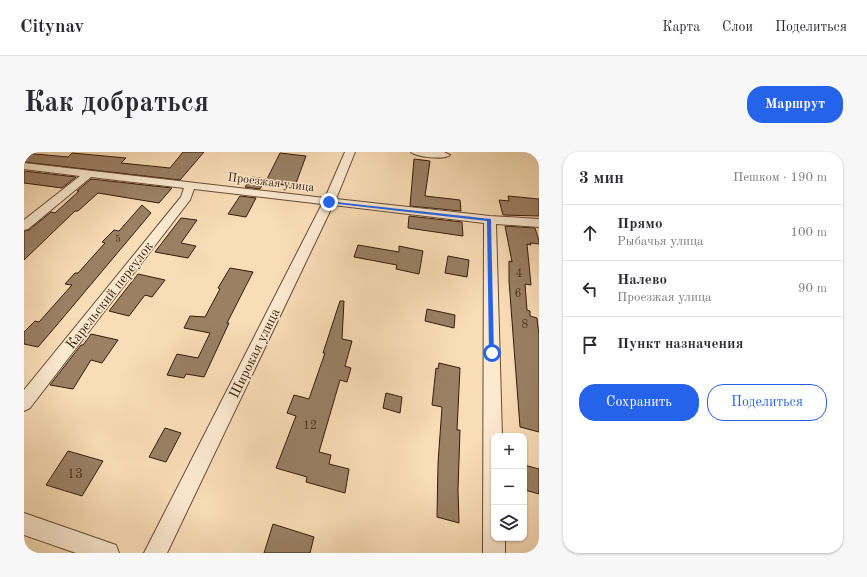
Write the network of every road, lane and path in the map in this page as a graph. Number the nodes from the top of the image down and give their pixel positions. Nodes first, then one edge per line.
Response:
1 (350, 152) edge
2 (416, 152) edge
3 (445, 155) dead end
4 (24, 166) edge
5 (89, 173) junction
6 (190, 185) junction
7 (329, 202) junction
8 (490, 220) junction
9 (539, 223) edge
10 (24, 226) edge
11 (24, 403) edge
12 (24, 524) edge
13 (108, 553) edge
14 (155, 553) edge
15 (494, 553) edge

1 - 7 street, Широкая улица
2 - 3 street
4 - 5 street, Проезжая улица
5 - 6 street, Проезжая улица
5 - 10 street
6 - 7 street, Проезжая улица
6 - 11 street, Карельский переулок
7 - 8 street, Проезжая улица
7 - 14 street, Широкая улица
8 - 9 street, Проезжая улица
8 - 15 street
12 - 13 street

